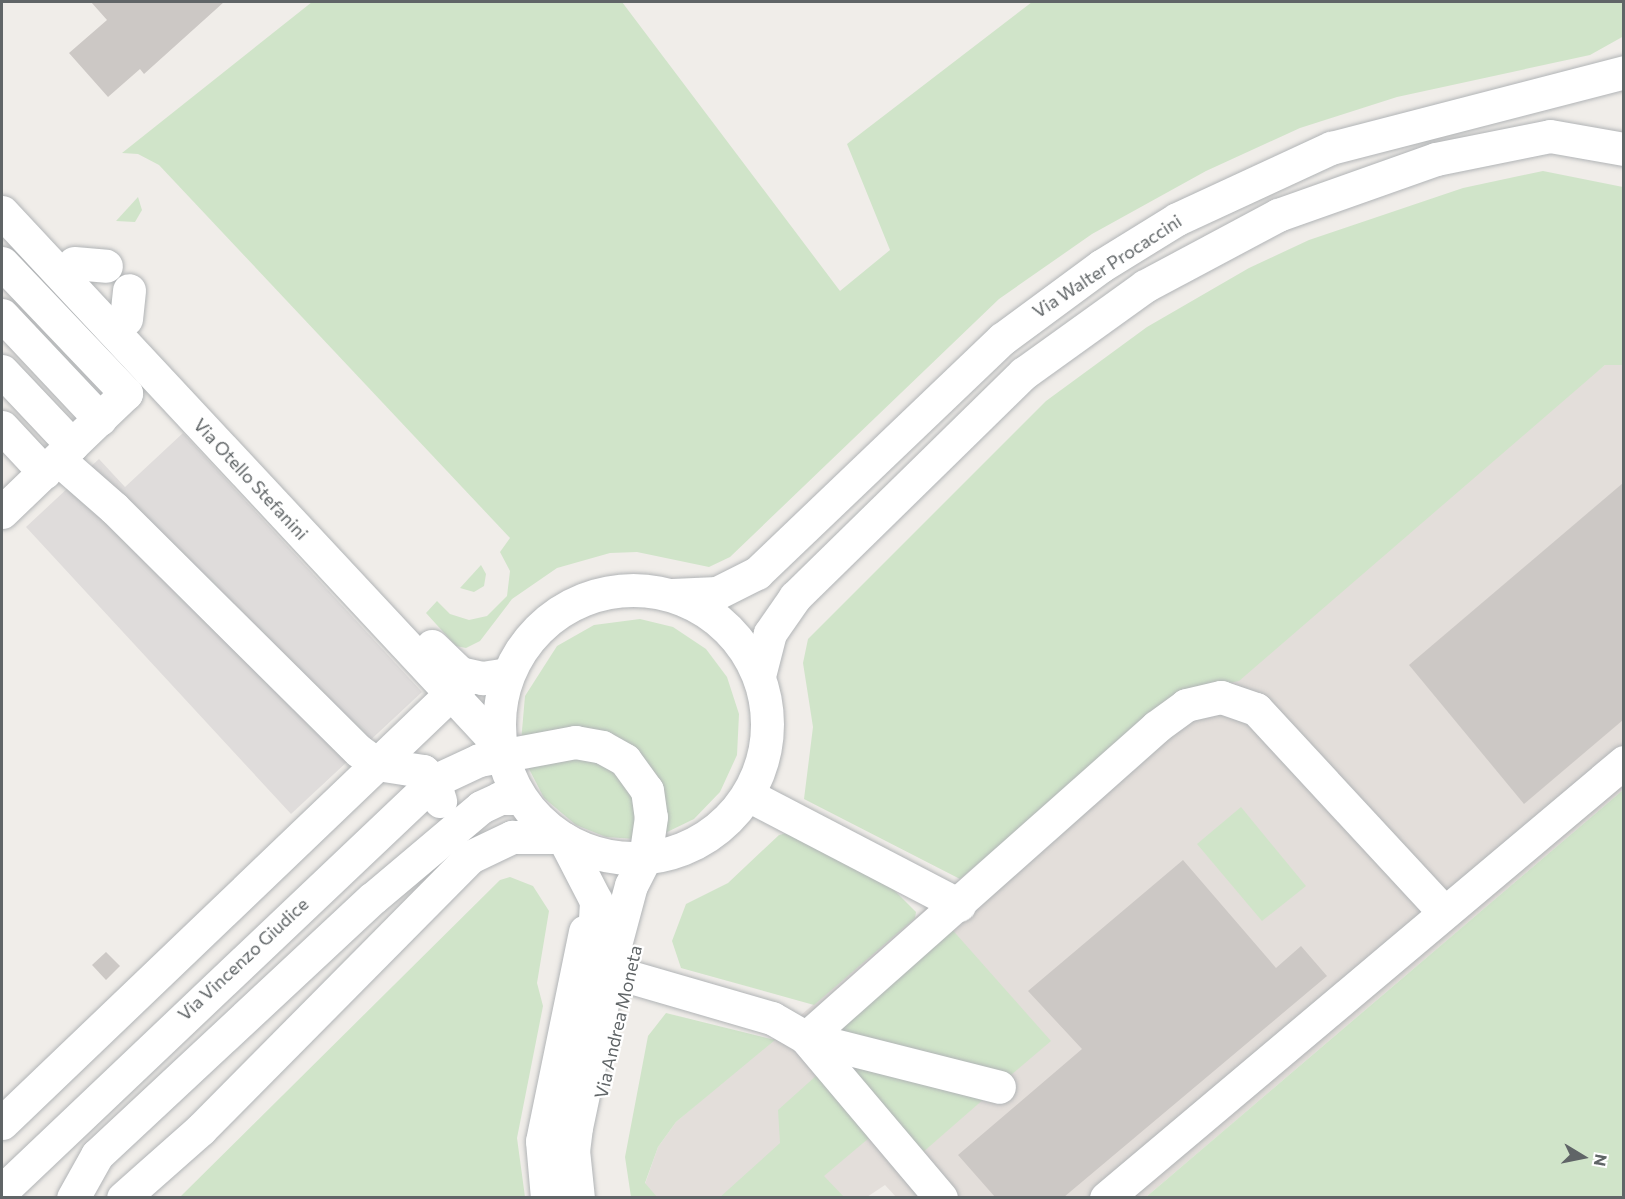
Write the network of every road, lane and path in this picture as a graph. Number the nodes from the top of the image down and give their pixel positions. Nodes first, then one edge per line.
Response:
1 (1623, 72) edge
2 (1623, 149) edge
3 (2, 186) edge
4 (2, 212) edge
5 (2, 263) edge
6 (2, 315) edge
7 (2, 371) edge
8 (100, 419) junction
9 (2, 427) edge
10 (58, 459) junction
11 (6, 498) edge
12 (672, 595) junction
13 (759, 676) junction
14 (478, 681) junction
15 (502, 752) junction
16 (1623, 762) edge
17 (377, 764) junction
18 (434, 781) junction
19 (748, 795) junction
20 (520, 798) junction
21 (562, 838) junction
22 (428, 849) junction
23 (659, 856) junction
24 (593, 890) junction
25 (959, 905) junction
26 (1443, 911) junction
27 (627, 976) junction
28 (806, 1038) junction
29 (999, 1087) dead end
30 (2, 1123) edge
31 (2, 1191) edge
32 (73, 1197) edge
33 (123, 1197) edge
34 (547, 1197) edge
35 (561, 1197) edge
36 (579, 1197) edge
37 (597, 1197) edge
38 (941, 1197) edge
39 (1106, 1197) edge

1 - 12 street, Via Walter Procaccini
2 - 13 street, Via Walter Procaccini
3 - 14 street, Via Otello Stefanini
4 - 14 street, Via Otello Stefanini
5 - 8 street
6 - 8 street
7 - 10 street
8 - 10 street
9 - 10 street
10 - 11 street
10 - 17 street
12 - 13 street
12 - 14 street
13 - 19 street
14 - 15 street, Via Otello Stefanini
14 - 15 street
14 - 17 street
15 - 18 street, Via Vincenzo Giudice
15 - 20 street
15 - 23 street, Via Vincenzo Giudice
16 - 26 street
17 - 18 street
17 - 30 street
18 - 22 street
18 - 31 street, Via Vincenzo Giudice
19 - 23 street
19 - 25 street
20 - 21 street
20 - 22 street
21 - 23 street
21 - 24 street, Via Andrea Moneta
21 - 33 street
22 - 32 street
23 - 27 street, Via Andrea Moneta
23 - 36 street, Via Andrea Moneta
24 - 34 street
24 - 35 street, Via Andrea Moneta
25 - 26 street
25 - 28 street
26 - 39 street
27 - 28 street
27 - 37 street, Via Andrea Moneta
28 - 29 street
28 - 38 street

